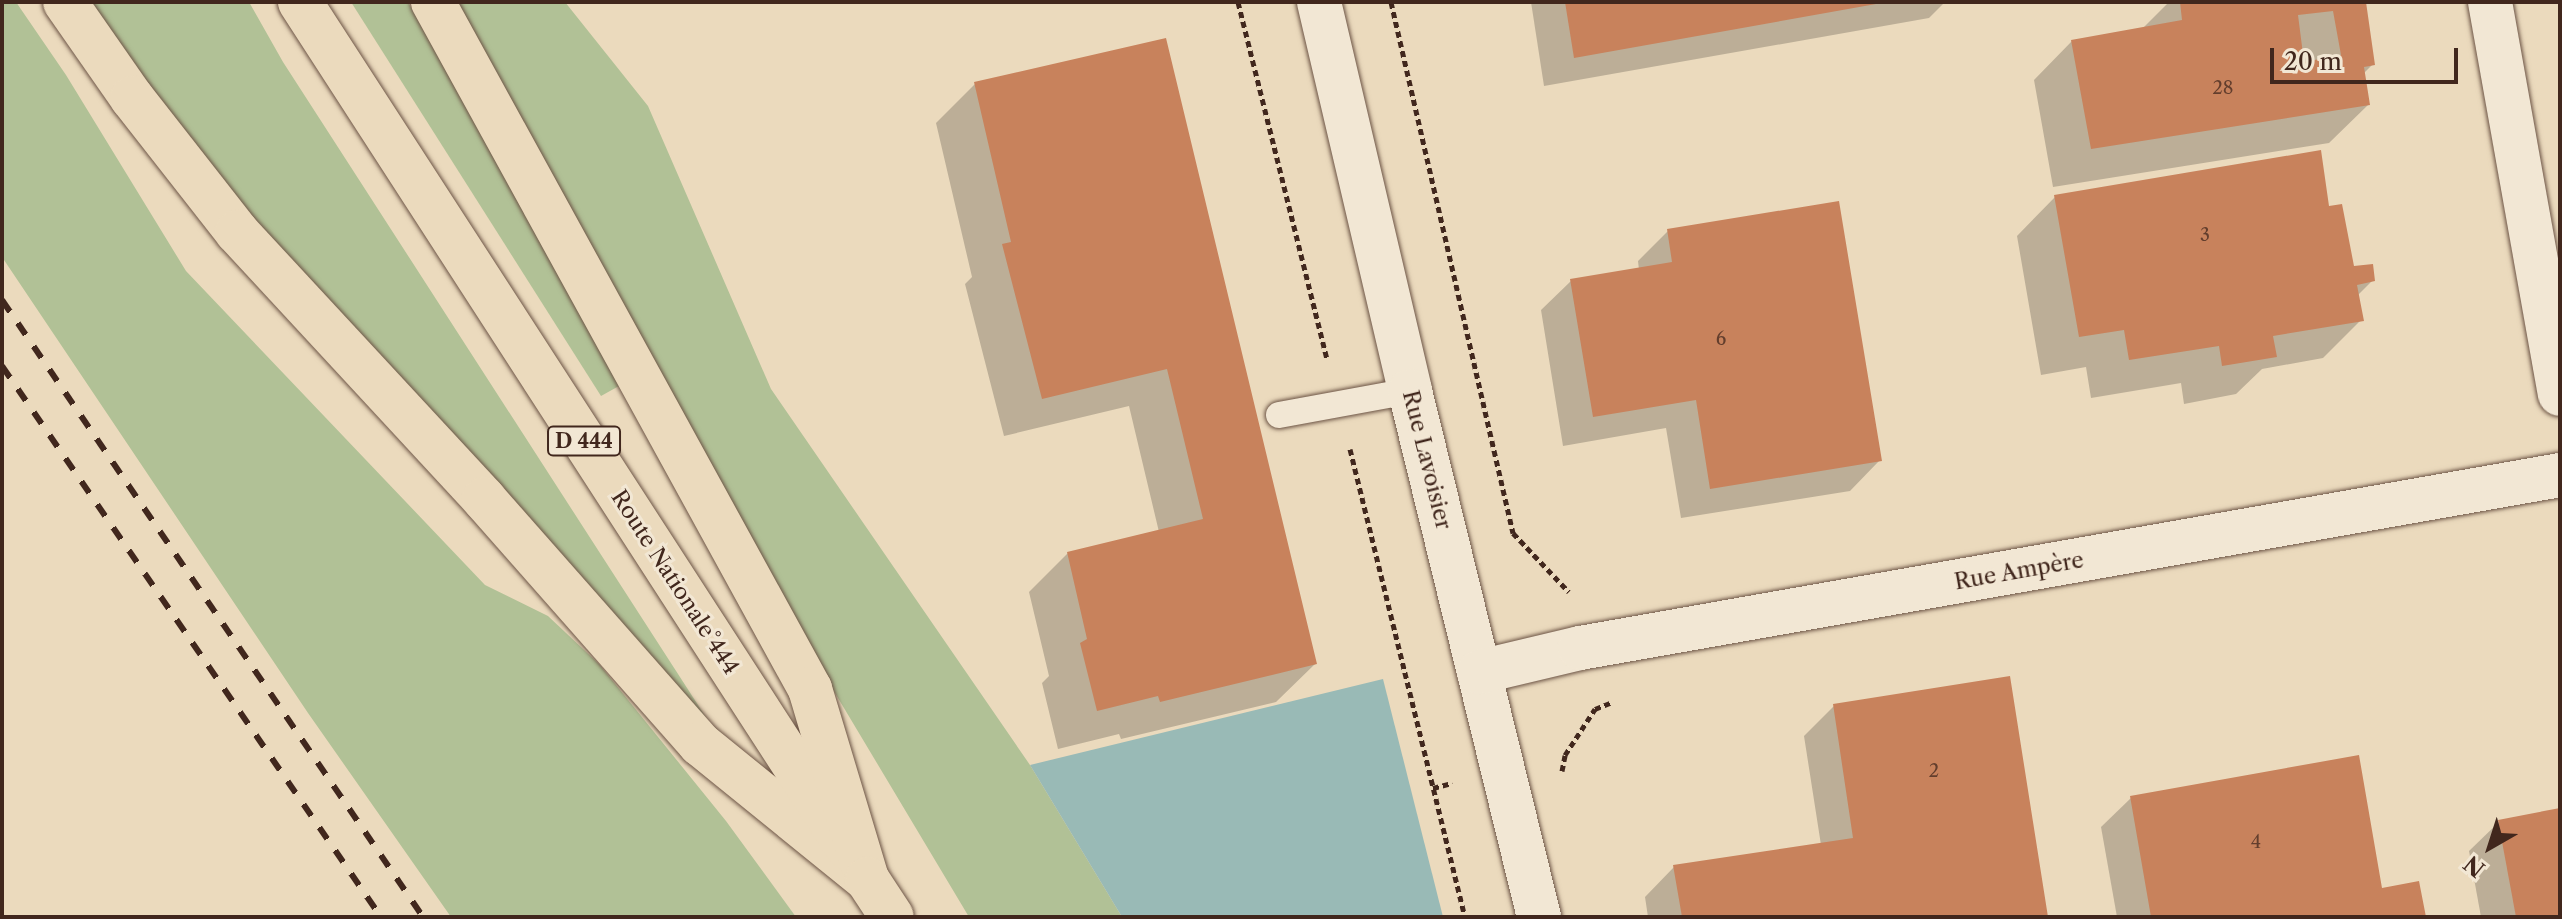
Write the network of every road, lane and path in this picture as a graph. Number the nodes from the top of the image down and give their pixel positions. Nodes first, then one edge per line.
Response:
1 (65, 2) edge
2 (300, 2) edge
3 (433, 2) edge
4 (1238, 2) edge
5 (1319, 2) edge
6 (1391, 2) edge
7 (2490, 2) edge
8 (1410, 391) junction
9 (2560, 394) edge
10 (1339, 407) junction
11 (1279, 415) dead end
12 (2560, 475) edge
13 (1578, 594) dead end
14 (1479, 672) junction
15 (1618, 700) dead end
16 (1564, 783) dead end
17 (867, 879) junction
18 (892, 917) edge
19 (1465, 917) edge
20 (1539, 917) edge

1 - 17 main road
2 - 17 main road, Route Nationale°444 / D 444
3 - 17 main road
4 - 10 path
5 - 8 street, Rue Lavoisier
6 - 13 path
7 - 9 street
8 - 10 lane
8 - 14 street, Rue Lavoisier
10 - 11 lane
10 - 19 path
12 - 14 street, Rue Ampère
14 - 20 street, Rue Lavoisier
15 - 16 path
17 - 18 main road, D 444

